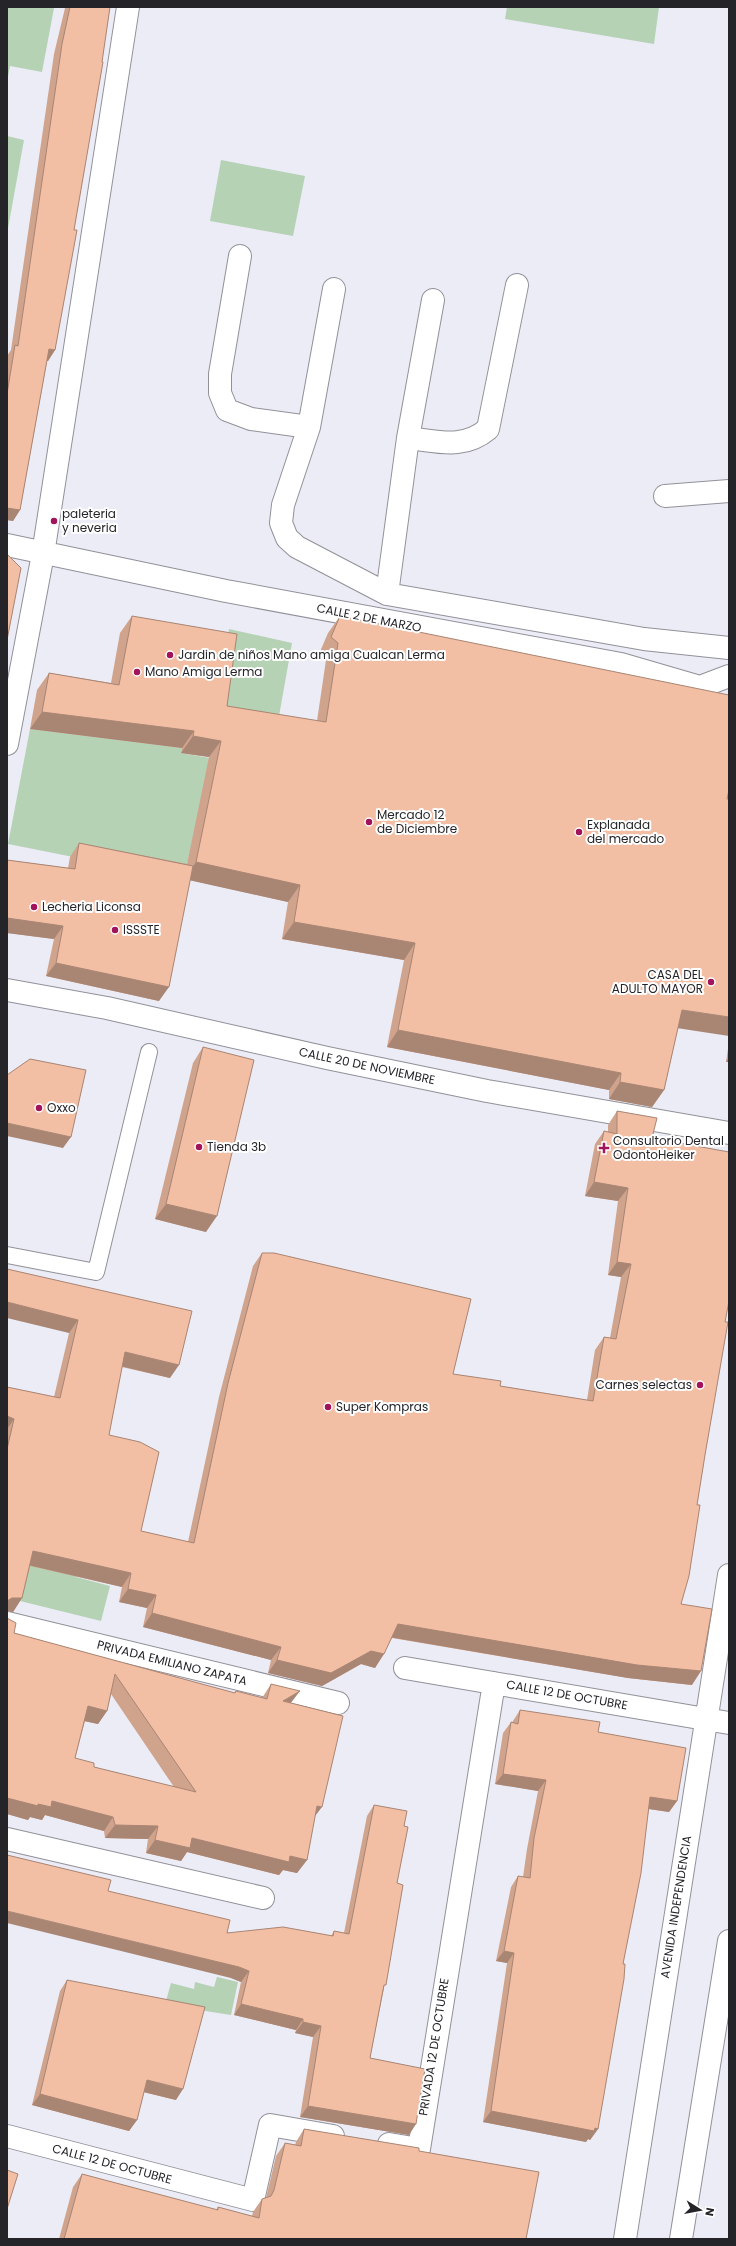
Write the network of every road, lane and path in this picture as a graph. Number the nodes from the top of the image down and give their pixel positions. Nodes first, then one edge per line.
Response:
1 (128, 7) edge
2 (240, 256) dead end
3 (516, 285) dead end
4 (334, 289) dead end
5 (433, 300) dead end
6 (309, 427) junction
7 (408, 438) junction
8 (729, 491) edge
9 (665, 496) dead end
10 (7, 545) edge
11 (43, 554) junction
12 (387, 594) junction
13 (729, 648) edge
14 (729, 676) edge
15 (7, 744) edge
16 (7, 990) edge
17 (149, 1052) dead end
18 (729, 1133) edge
19 (7, 1255) edge
20 (729, 1575) edge
21 (7, 1623) edge
22 (404, 1668) dead end
23 (494, 1683) junction
24 (338, 1703) dead end
25 (705, 1719) junction
26 (729, 1723) edge
27 (7, 1840) edge
28 (263, 1898) dead end
29 (729, 1941) edge
30 (7, 2136) edge
31 (216, 2192) joint
32 (625, 2239) edge
33 (681, 2239) edge

1 - 11 street
2 - 6 street
3 - 7 street
4 - 6 street
5 - 7 street
6 - 12 street
7 - 12 street
8 - 9 street
10 - 11 street, CALLE 2 DE MARZO
11 - 14 street, CALLE 2 DE MARZO
11 - 15 street
12 - 13 street
16 - 18 street, CALLE 20 DE NOVIEMBRE
17 - 19 lane
20 - 25 street, AVENIDA INDEPENDENCIA
21 - 24 street, PRIVADA EMILIANO ZAPATA
22 - 23 street, CALLE 12 DE OCTUBRE
23 - 25 street, CALLE 12 DE OCTUBRE
23 - 31 street, PRIVADA 12 DE OCTUBRE
25 - 26 street, CALLE 12 DE OCTUBRE
25 - 32 street, AVENIDA INDEPENDENCIA
27 - 28 street
29 - 33 street
30 - 31 street, CALLE 12 DE OCTUBRE

